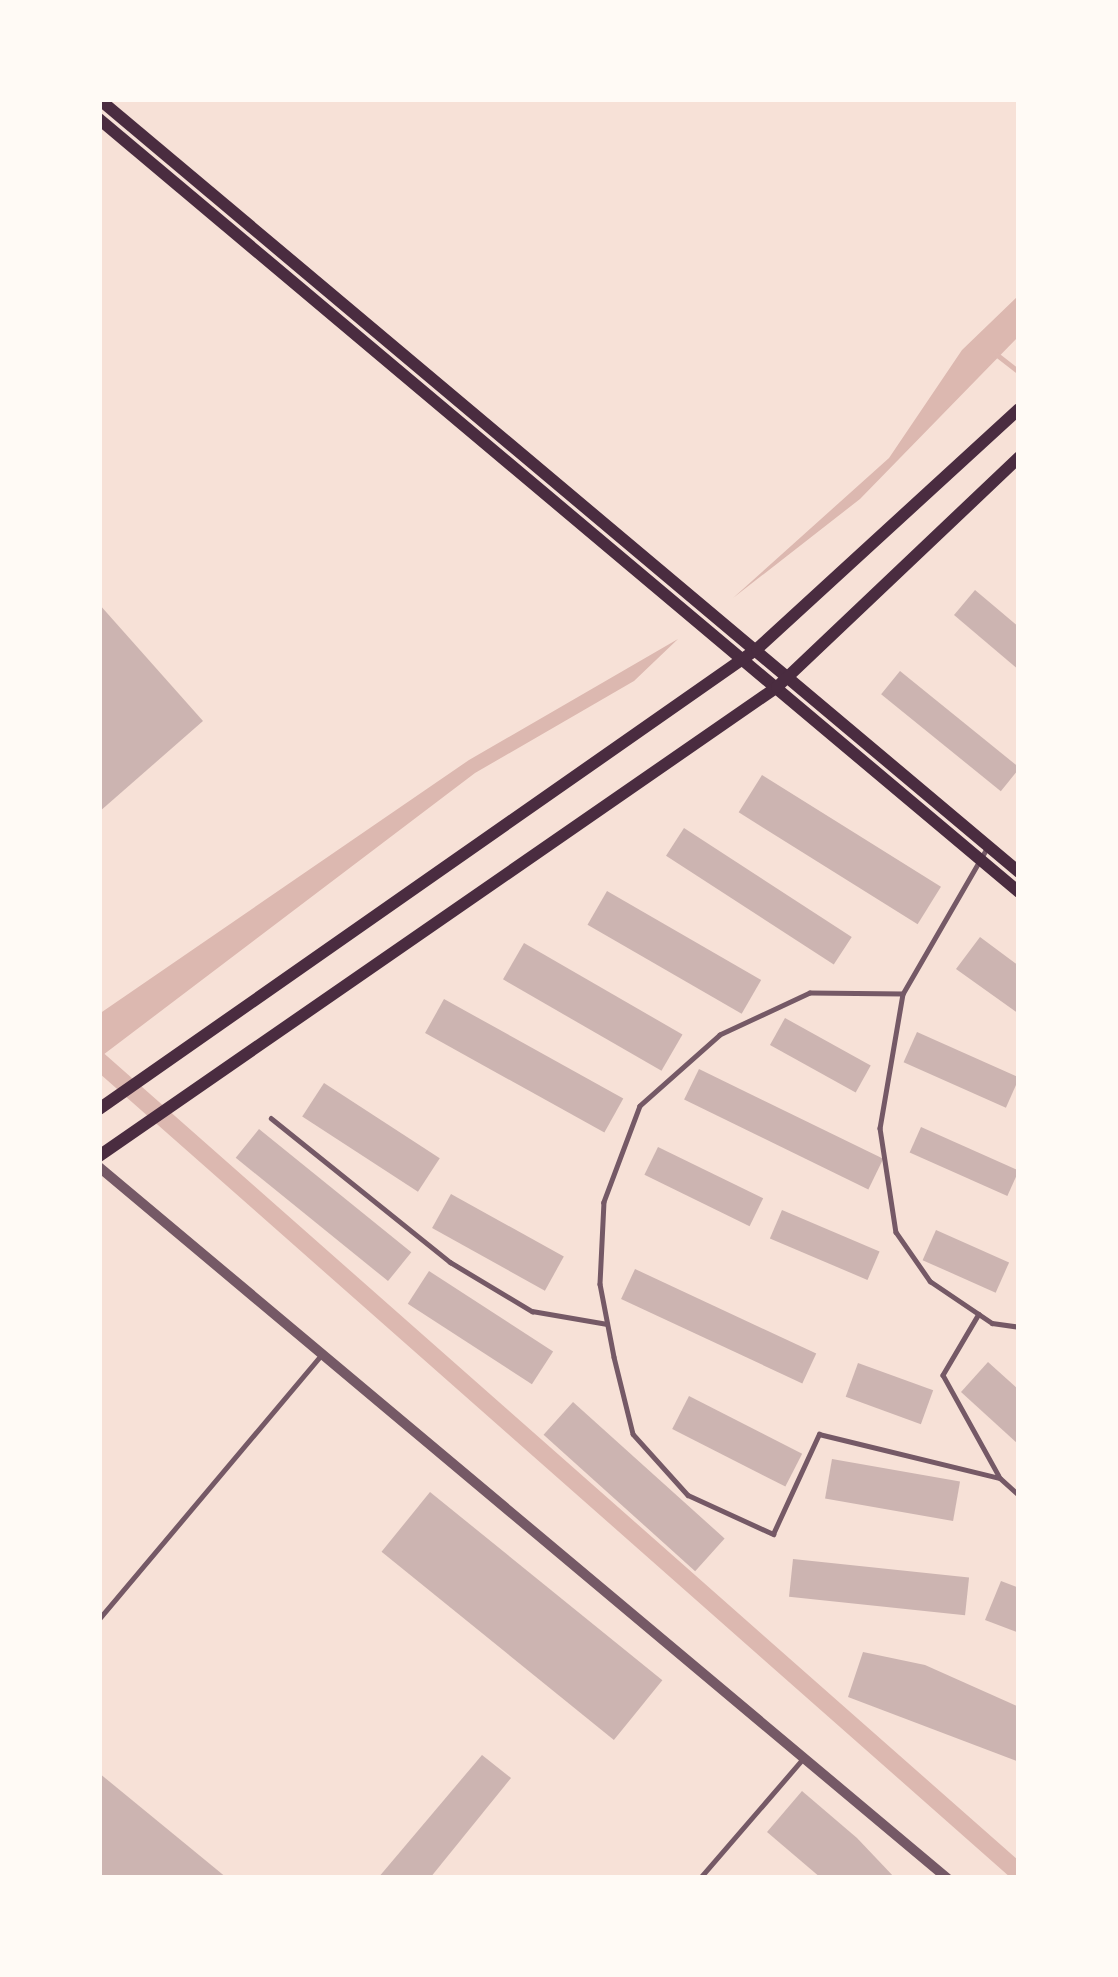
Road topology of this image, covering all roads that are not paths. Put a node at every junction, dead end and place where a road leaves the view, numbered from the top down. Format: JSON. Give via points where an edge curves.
{"nodes":[{"id":1,"x":99,"y":99,"type":"edge"},
{"id":2,"x":99,"y":119,"type":"edge"},
{"id":3,"x":1019,"y":409,"type":"edge"},
{"id":4,"x":1019,"y":458,"type":"edge"},
{"id":5,"x":757,"y":649,"type":"junction"},
{"id":6,"x":743,"y":658,"type":"junction"},
{"id":7,"x":791,"y":676,"type":"junction"},
{"id":8,"x":777,"y":687,"type":"junction"},
{"id":9,"x":983,"y":852,"type":"junction"},
{"id":10,"x":1019,"y":872,"type":"edge"},
{"id":11,"x":1019,"y":892,"type":"edge"},
{"id":12,"x":903,"y":994,"type":"junction"},
{"id":13,"x":99,"y":1109,"type":"edge"},
{"id":14,"x":271,"y":1118,"type":"dead end"},
{"id":15,"x":99,"y":1156,"type":"edge"},
{"id":16,"x":99,"y":1167,"type":"edge"},
{"id":17,"x":980,"y":1314,"type":"junction"},
{"id":18,"x":607,"y":1324,"type":"junction"},
{"id":19,"x":1019,"y":1327,"type":"edge"},
{"id":20,"x":322,"y":1355,"type":"junction"},
{"id":21,"x":1000,"y":1478,"type":"junction"},
{"id":22,"x":1019,"y":1495,"type":"edge"},
{"id":23,"x":99,"y":1619,"type":"edge"},
{"id":24,"x":804,"y":1757,"type":"junction"},
{"id":25,"x":700,"y":1878,"type":"edge"},
{"id":26,"x":946,"y":1878,"type":"edge"}],
"edges":[{"from":1,"to":5,"type":"main road"},
{"from":2,"to":6,"type":"main road"},
{"from":3,"to":5,"type":"main road"},
{"from":4,"to":7,"type":"main road"},
{"from":5,"to":6,"type":"main road"},
{"from":5,"to":7,"type":"main road"},
{"from":6,"to":8,"type":"main road"},
{"from":6,"to":13,"type":"main road"},
{"from":7,"to":8,"type":"main road"},
{"from":7,"to":9,"type":"main road"},
{"from":8,"to":9,"type":"main road"},
{"from":8,"to":15,"type":"main road"},
{"from":9,"to":10,"type":"main road"},
{"from":9,"to":11,"type":"main road"},
{"from":9,"to":12,"type":"lane"},
{"from":12,"to":17,"type":"lane","via":[[880,1128],[896,1232],[930,1281]]},
{"from":12,"to":18,"type":"lane","via":[[810,993],[719,1035],[640,1106],[604,1202]]},
{"from":14,"to":18,"type":"lane","via":[[450,1262],[532,1311]]},
{"from":16,"to":20,"type":"street"},
{"from":17,"to":19,"type":"lane"},
{"from":17,"to":21,"type":"lane","via":[[944,1376]]},
{"from":18,"to":21,"type":"lane","via":[[633,1434],[688,1495],[773,1534],[819,1434]]},
{"from":20,"to":23,"type":"lane"},
{"from":20,"to":24,"type":"street"},
{"from":21,"to":22,"type":"lane"},
{"from":24,"to":25,"type":"lane"},
{"from":24,"to":26,"type":"street"}]}
